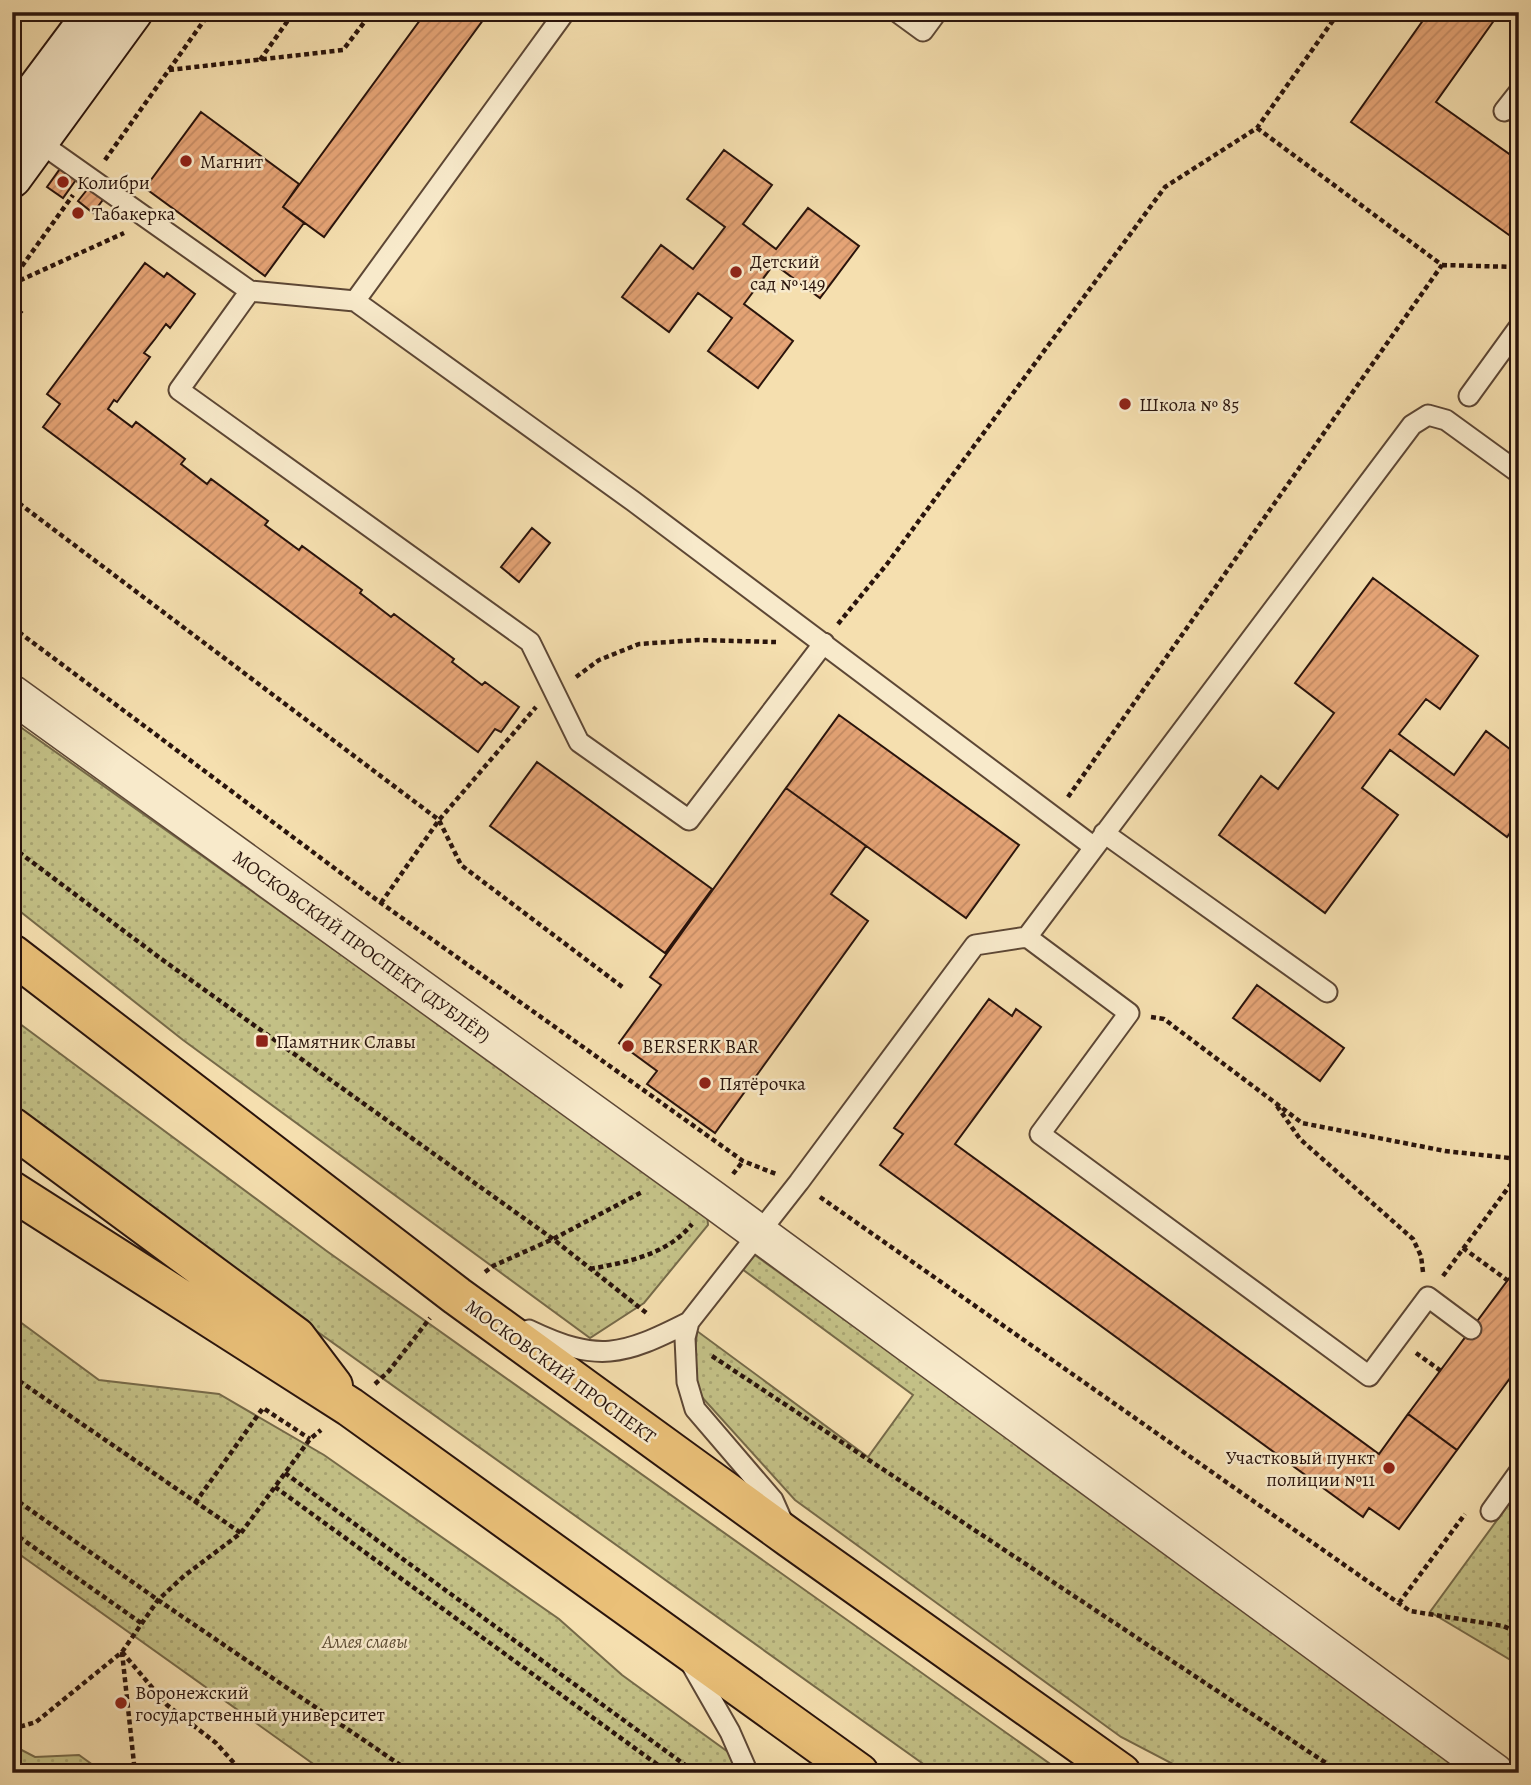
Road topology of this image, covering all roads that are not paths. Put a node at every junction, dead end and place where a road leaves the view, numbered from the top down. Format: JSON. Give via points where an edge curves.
{"nodes":[{"id":1,"x":94,"y":12,"type":"edge"},
{"id":2,"x":133,"y":12,"type":"edge"},
{"id":3,"x":565,"y":12,"type":"edge"},
{"id":4,"x":897,"y":12,"type":"edge"},
{"id":5,"x":937,"y":12,"type":"edge"},
{"id":6,"x":1519,"y":92,"type":"edge"},
{"id":7,"x":1504,"y":111,"type":"dead end"},
{"id":8,"x":26,"y":132,"type":"edge"},
{"id":9,"x":12,"y":178,"type":"edge"},
{"id":10,"x":250,"y":291,"type":"junction"},
{"id":11,"x":355,"y":302,"type":"junction"},
{"id":12,"x":1519,"y":327,"type":"edge"},
{"id":13,"x":1469,"y":396,"type":"dead end"},
{"id":14,"x":1519,"y":473,"type":"edge"},
{"id":15,"x":824,"y":643,"type":"junction"},
{"id":16,"x":12,"y":694,"type":"edge"},
{"id":17,"x":1099,"y":840,"type":"junction"},
{"id":18,"x":1027,"y":937,"type":"junction"},
{"id":19,"x":12,"y":954,"type":"edge"},
{"id":20,"x":12,"y":981,"type":"edge"},
{"id":21,"x":1326,"y":992,"type":"dead end"},
{"id":22,"x":103,"y":1024,"type":"junction"},
{"id":23,"x":12,"y":1127,"type":"edge"},
{"id":24,"x":12,"y":1191,"type":"edge"},
{"id":25,"x":758,"y":1234,"type":"junction"},
{"id":26,"x":457,"y":1296,"type":"junction"},
{"id":27,"x":689,"y":1322,"type":"junction"},
{"id":28,"x":1471,"y":1329,"type":"dead end"},
{"id":29,"x":349,"y":1407,"type":"junction"},
{"id":30,"x":1519,"y":1472,"type":"edge"},
{"id":31,"x":1491,"y":1511,"type":"dead end"},
{"id":32,"x":790,"y":1538,"type":"junction"},
{"id":33,"x":680,"y":1646,"type":"junction"},
{"id":34,"x":748,"y":1773,"type":"edge"},
{"id":35,"x":859,"y":1773,"type":"edge"},
{"id":36,"x":1121,"y":1773,"type":"edge"},
{"id":37,"x":1495,"y":1773,"type":"edge"}],
"edges":[{"from":1,"to":8,"type":"main road"},
{"from":2,"to":8,"type":"main road"},
{"from":3,"to":11,"type":"lane"},
{"from":4,"to":5,"type":"lane","via":[[923,31]]},
{"from":6,"to":7,"type":"lane"},
{"from":8,"to":9,"type":"main road"},
{"from":8,"to":10,"type":"lane"},
{"from":10,"to":11,"type":"lane"},
{"from":10,"to":15,"type":"lane","via":[[179,390],[530,642],[579,742],[689,820]]},
{"from":11,"to":15,"type":"lane"},
{"from":12,"to":13,"type":"lane"},
{"from":14,"to":17,"type":"lane","via":[[1446,420],[1428,415],[1412,425]]},
{"from":15,"to":17,"type":"lane","via":[[1054,817]]},
{"from":16,"to":25,"type":"street","name":"МОСКОВСКИЙ ПРОСПЕКТ (ДУБЛЁР)"},
{"from":17,"to":18,"type":"lane"},
{"from":17,"to":21,"type":"lane"},
{"from":18,"to":25,"type":"lane","via":[[975,945]]},
{"from":18,"to":28,"type":"lane","via":[[1129,1013],[1040,1134],[1369,1376],[1428,1297]]},
{"from":19,"to":22,"type":"main road","name":"МОСКОВСКИЙ ПРОСПЕКТ"},
{"from":20,"to":22,"type":"main road"},
{"from":22,"to":26,"type":"main road","name":"МОСКОВСКИЙ ПРОСПЕКТ"},
{"from":23,"to":29,"type":"main road","via":[[296,1336]]},
{"from":24,"to":29,"type":"main road"},
{"from":25,"to":27,"type":"lane"},
{"from":25,"to":37,"type":"street","name":"МОСКОВСКИЙ ПРОСПЕКТ (ДУБЛЁР)"},
{"from":26,"to":27,"type":"lane","via":[[561,1345],[594,1353],[626,1349]]},
{"from":26,"to":32,"type":"main road","name":"МОСКОВСКИЙ ПРОСПЕКТ"},
{"from":27,"to":32,"type":"lane","via":[[687,1382],[695,1409],[774,1500]]},
{"from":29,"to":33,"type":"main road"},
{"from":30,"to":31,"type":"lane"},
{"from":32,"to":36,"type":"main road","name":"МОСКОВСКИЙ ПРОСПЕКТ"},
{"from":33,"to":34,"type":"lane"},
{"from":33,"to":35,"type":"main road"}]}
